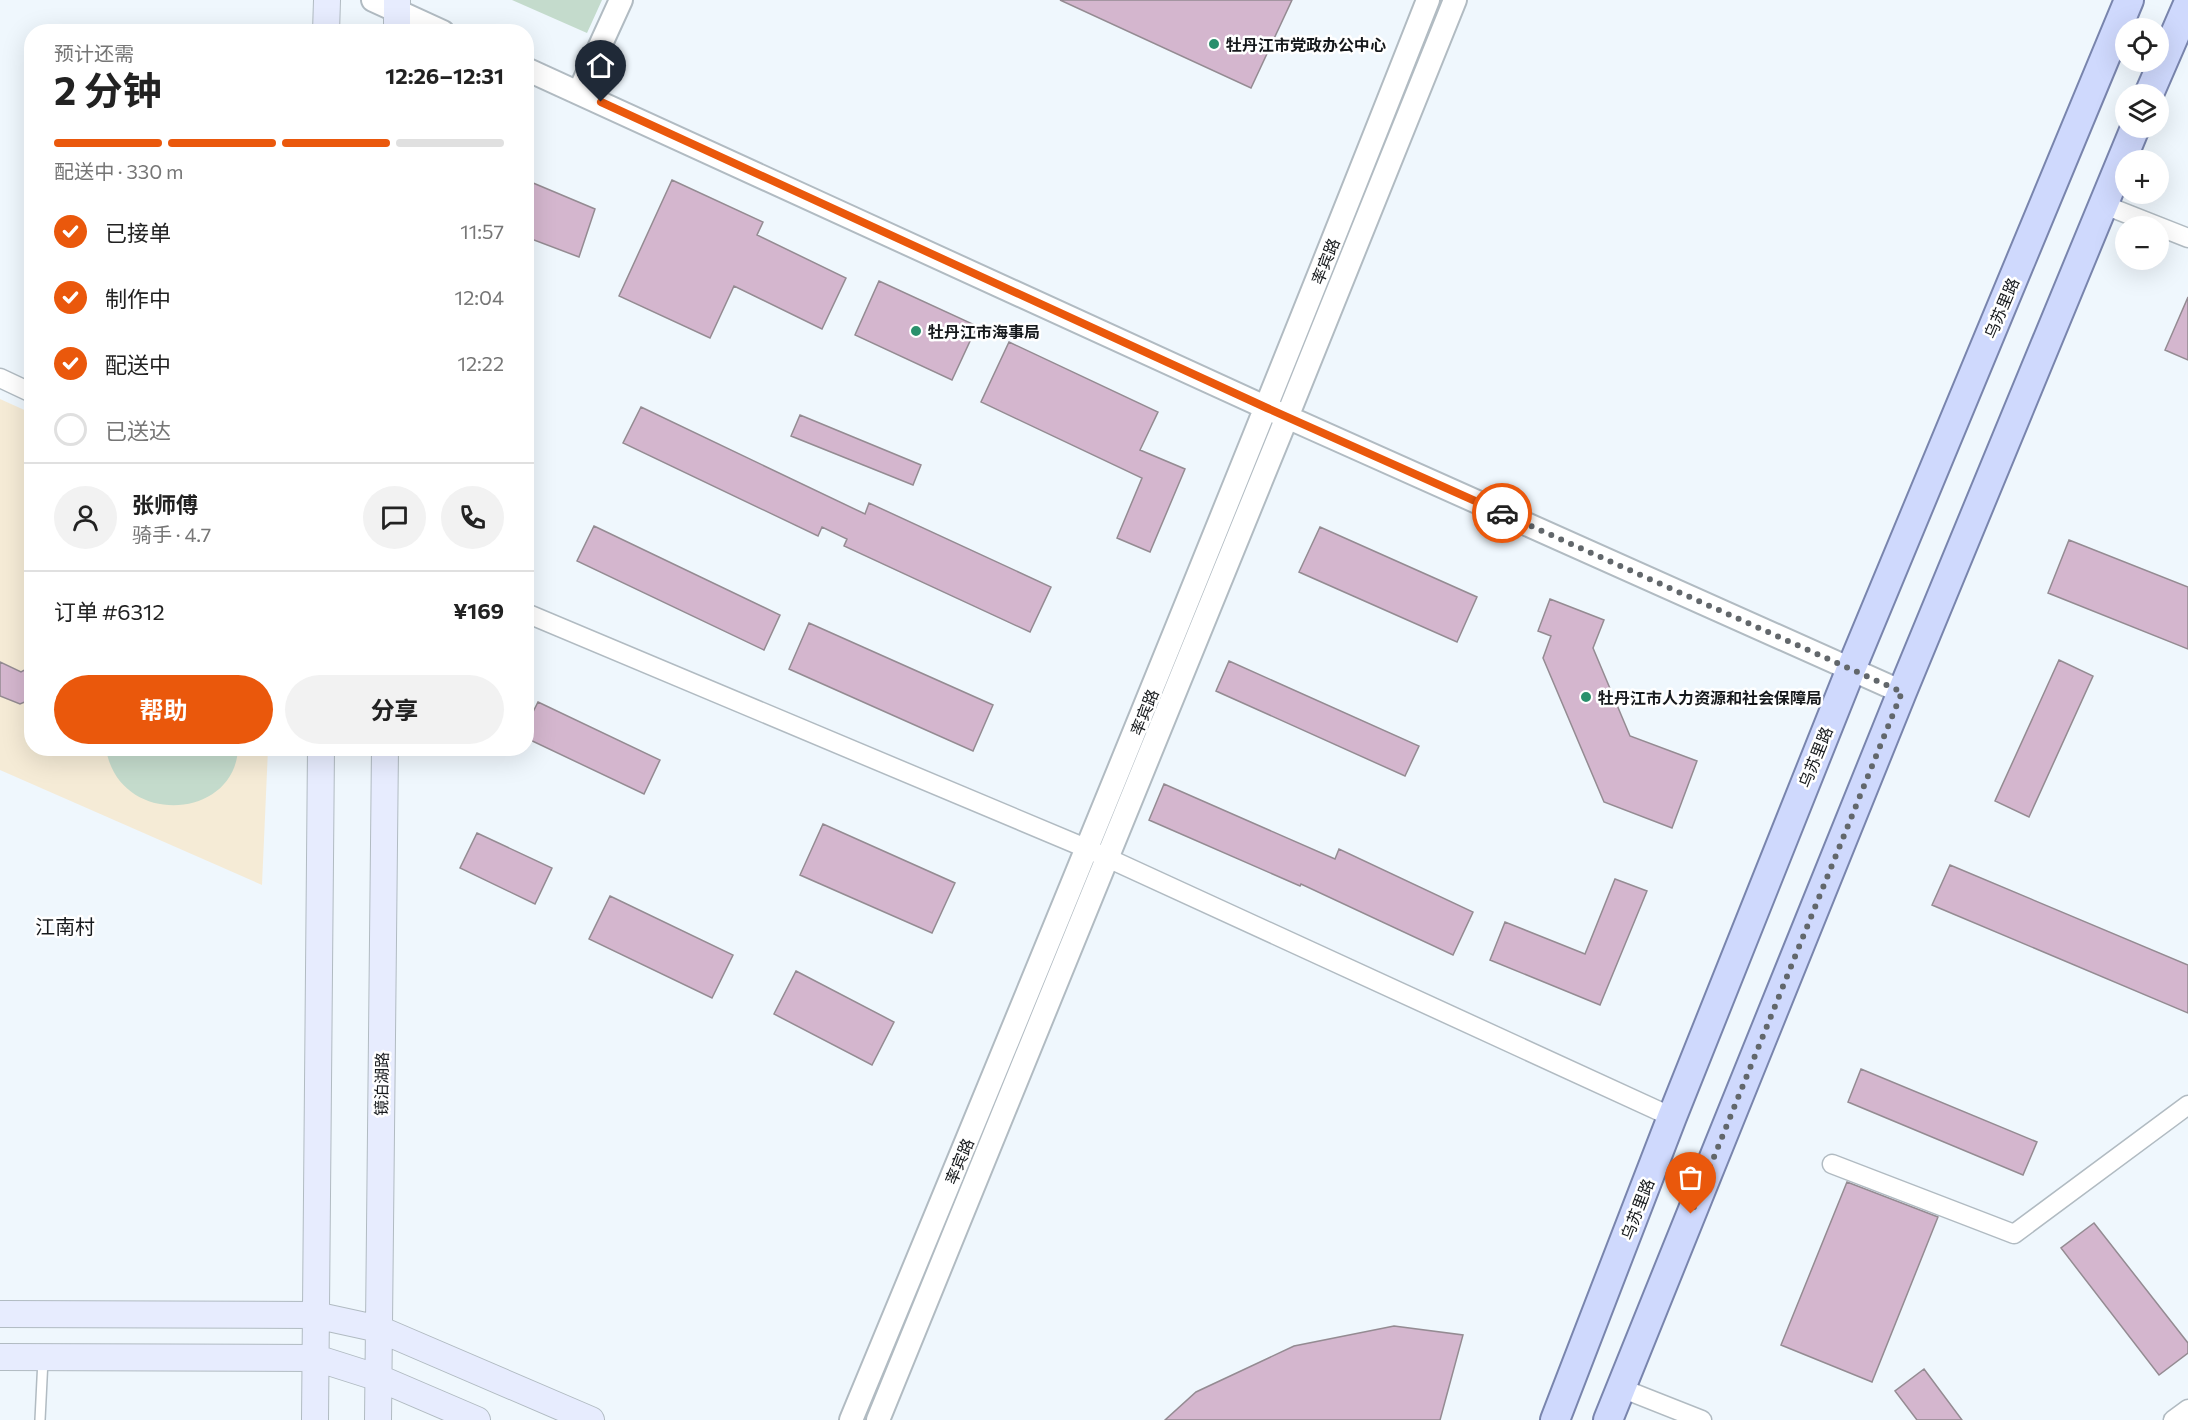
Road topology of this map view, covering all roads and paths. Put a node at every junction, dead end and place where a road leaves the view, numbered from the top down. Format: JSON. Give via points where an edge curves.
{"nodes":[{"id":1,"x":327,"y":0,"type":"edge"},
{"id":2,"x":373,"y":0,"type":"edge"},
{"id":3,"x":621,"y":0,"type":"edge"},
{"id":4,"x":1428,"y":0,"type":"edge"},
{"id":5,"x":1455,"y":0,"type":"edge"},
{"id":6,"x":2129,"y":0,"type":"edge"},
{"id":7,"x":2188,"y":3,"type":"edge"},
{"id":8,"x":397,"y":14,"type":"edge"},
{"id":9,"x":326,"y":24,"type":"edge"},
{"id":10,"x":423,"y":24,"type":"edge"},
{"id":11,"x":534,"y":72,"type":"edge"},
{"id":12,"x":2153,"y":84,"type":"edge"},
{"id":13,"x":579,"y":92,"type":"junction"},
{"id":14,"x":2131,"y":138,"type":"edge"},
{"id":15,"x":2102,"y":204,"type":"junction"},
{"id":16,"x":2188,"y":238,"type":"edge"},
{"id":17,"x":0,"y":378,"type":"edge"},
{"id":18,"x":24,"y":389,"type":"edge"},
{"id":19,"x":1277,"y":413,"type":"junction"},
{"id":20,"x":534,"y":616,"type":"edge"},
{"id":21,"x":1851,"y":669,"type":"junction"},
{"id":22,"x":1902,"y":692,"type":"junction"},
{"id":23,"x":321,"y":756,"type":"edge"},
{"id":24,"x":385,"y":756,"type":"edge"},
{"id":25,"x":1097,"y":853,"type":"junction"},
{"id":26,"x":2188,"y":1105,"type":"edge"},
{"id":27,"x":1672,"y":1117,"type":"junction"},
{"id":28,"x":1832,"y":1164,"type":"dead end"},
{"id":29,"x":0,"y":1314,"type":"edge"},
{"id":30,"x":315,"y":1315,"type":"junction"},
{"id":31,"x":379,"y":1329,"type":"junction"},
{"id":32,"x":0,"y":1357,"type":"edge"},
{"id":33,"x":43,"y":1357,"type":"junction"},
{"id":34,"x":316,"y":1358,"type":"junction"},
{"id":35,"x":379,"y":1378,"type":"junction"},
{"id":36,"x":1621,"y":1388,"type":"junction"},
{"id":37,"x":2188,"y":1409,"type":"edge"},
{"id":38,"x":40,"y":1420,"type":"edge"},
{"id":39,"x":315,"y":1420,"type":"edge"},
{"id":40,"x":378,"y":1420,"type":"edge"},
{"id":41,"x":477,"y":1420,"type":"edge"},
{"id":42,"x":591,"y":1420,"type":"edge"},
{"id":43,"x":851,"y":1420,"type":"edge"},
{"id":44,"x":878,"y":1420,"type":"edge"},
{"id":45,"x":1555,"y":1420,"type":"edge"},
{"id":46,"x":1608,"y":1420,"type":"edge"},
{"id":47,"x":1702,"y":1420,"type":"edge"},
{"id":48,"x":2173,"y":1420,"type":"edge"}],
"edges":[{"from":1,"to":9,"type":"main road"},
{"from":2,"to":8,"type":"street"},
{"from":3,"to":13,"type":"street"},
{"from":4,"to":19,"type":"street","name":"率宾路"},
{"from":5,"to":19,"type":"street","name":"率宾路"},
{"from":6,"to":21,"type":"main road","name":"乌苏里路"},
{"from":7,"to":12,"type":"main road"},
{"from":8,"to":10,"type":"street"},
{"from":11,"to":13,"type":"street"},
{"from":13,"to":19,"type":"street"},
{"from":14,"to":15,"type":"main road"},
{"from":15,"to":16,"type":"street"},
{"from":15,"to":22,"type":"main road"},
{"from":17,"to":18,"type":"street"},
{"from":19,"to":21,"type":"street"},
{"from":19,"to":25,"type":"street","name":"率宾路"},
{"from":20,"to":25,"type":"street"},
{"from":21,"to":22,"type":"street"},
{"from":21,"to":27,"type":"main road","name":"乌苏里路"},
{"from":22,"to":36,"type":"main road"},
{"from":23,"to":30,"type":"main road"},
{"from":24,"to":31,"type":"main road","name":"镜泊湖路"},
{"from":25,"to":27,"type":"street"},
{"from":25,"to":43,"type":"street","name":"率宾路"},
{"from":25,"to":44,"type":"street","name":"率宾路"},
{"from":26,"to":28,"type":"street","via":[[2014,1234]]},
{"from":27,"to":45,"type":"main road","name":"乌苏里路"},
{"from":29,"to":30,"type":"main road"},
{"from":30,"to":31,"type":"main road"},
{"from":30,"to":34,"type":"main road"},
{"from":31,"to":35,"type":"main road","name":"镜泊湖路"},
{"from":31,"to":42,"type":"main road"},
{"from":32,"to":33,"type":"main road"},
{"from":33,"to":34,"type":"main road"},
{"from":33,"to":38,"type":"lane"},
{"from":34,"to":35,"type":"main road"},
{"from":34,"to":39,"type":"main road"},
{"from":35,"to":40,"type":"main road","name":"镜泊湖路"},
{"from":35,"to":41,"type":"main road"},
{"from":36,"to":46,"type":"main road"},
{"from":36,"to":47,"type":"street"},
{"from":37,"to":48,"type":"street"}]}
